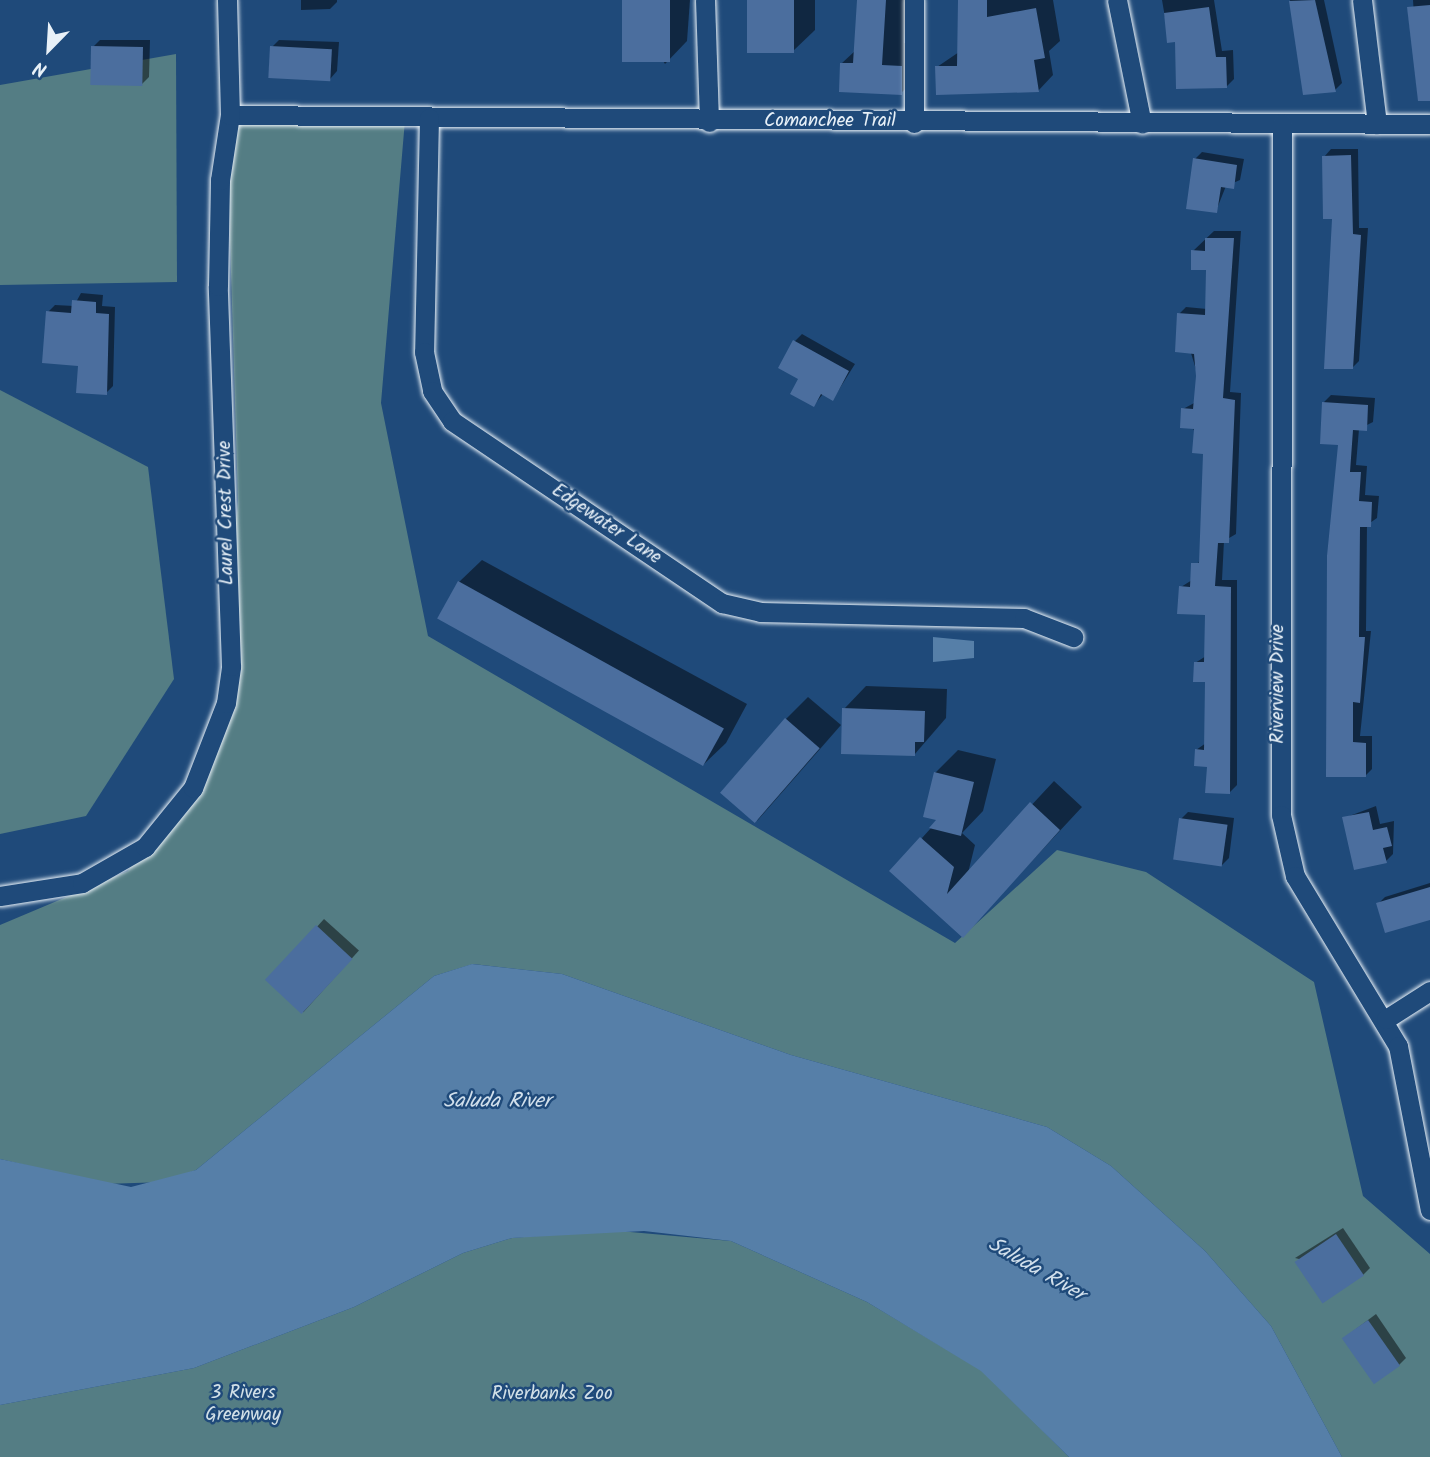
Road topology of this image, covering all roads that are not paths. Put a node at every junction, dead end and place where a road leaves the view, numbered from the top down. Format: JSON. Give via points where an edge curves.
{"nodes":[{"id":1,"x":228,"y":0,"type":"edge"},
{"id":2,"x":705,"y":0,"type":"edge"},
{"id":3,"x":914,"y":0,"type":"edge"},
{"id":4,"x":1117,"y":0,"type":"edge"},
{"id":5,"x":1362,"y":0,"type":"edge"},
{"id":6,"x":230,"y":115,"type":"junction"},
{"id":7,"x":429,"y":118,"type":"junction"},
{"id":8,"x":709,"y":122,"type":"junction"},
{"id":9,"x":914,"y":123,"type":"junction"},
{"id":10,"x":1282,"y":123,"type":"junction"},
{"id":11,"x":1142,"y":124,"type":"junction"},
{"id":12,"x":1377,"y":124,"type":"junction"},
{"id":13,"x":1430,"y":124,"type":"edge"},
{"id":14,"x":1073,"y":637,"type":"dead end"},
{"id":15,"x":0,"y":896,"type":"edge"},
{"id":16,"x":1430,"y":991,"type":"edge"},
{"id":17,"x":1387,"y":1018,"type":"junction"},
{"id":18,"x":1430,"y":1210,"type":"edge"}],
"edges":[{"from":1,"to":6,"type":"street","name":"Laurel Crest Drive"},
{"from":2,"to":8,"type":"street"},
{"from":3,"to":9,"type":"street"},
{"from":4,"to":11,"type":"street"},
{"from":5,"to":12,"type":"street"},
{"from":6,"to":7,"type":"street","name":"Comanchee Trail"},
{"from":6,"to":15,"type":"street","name":"Laurel Crest Drive","via":[[220,180],[218,286],[231,666],[217,738],[173,818],[131,858],[82,883]]},
{"from":7,"to":8,"type":"street","name":"Comanchee Trail"},
{"from":7,"to":14,"type":"street","name":"Edgewater Lane","via":[[424,352],[432,391],[452,421],[722,603],[760,612],[1024,618]]},
{"from":8,"to":9,"type":"street","name":"Comanchee Trail"},
{"from":9,"to":11,"type":"street","name":"Comanchee Trail"},
{"from":10,"to":11,"type":"street","name":"Comanchee Trail"},
{"from":10,"to":12,"type":"street","name":"Comanchee Trail"},
{"from":10,"to":17,"type":"street","name":"Riverview Drive","via":[[1279,803],[1295,876],[1326,935]]},
{"from":12,"to":13,"type":"street","name":"Comanchee Trail"},
{"from":16,"to":17,"type":"street"},
{"from":17,"to":18,"type":"street","name":"Riverview Drive","via":[[1409,1083]]}]}
